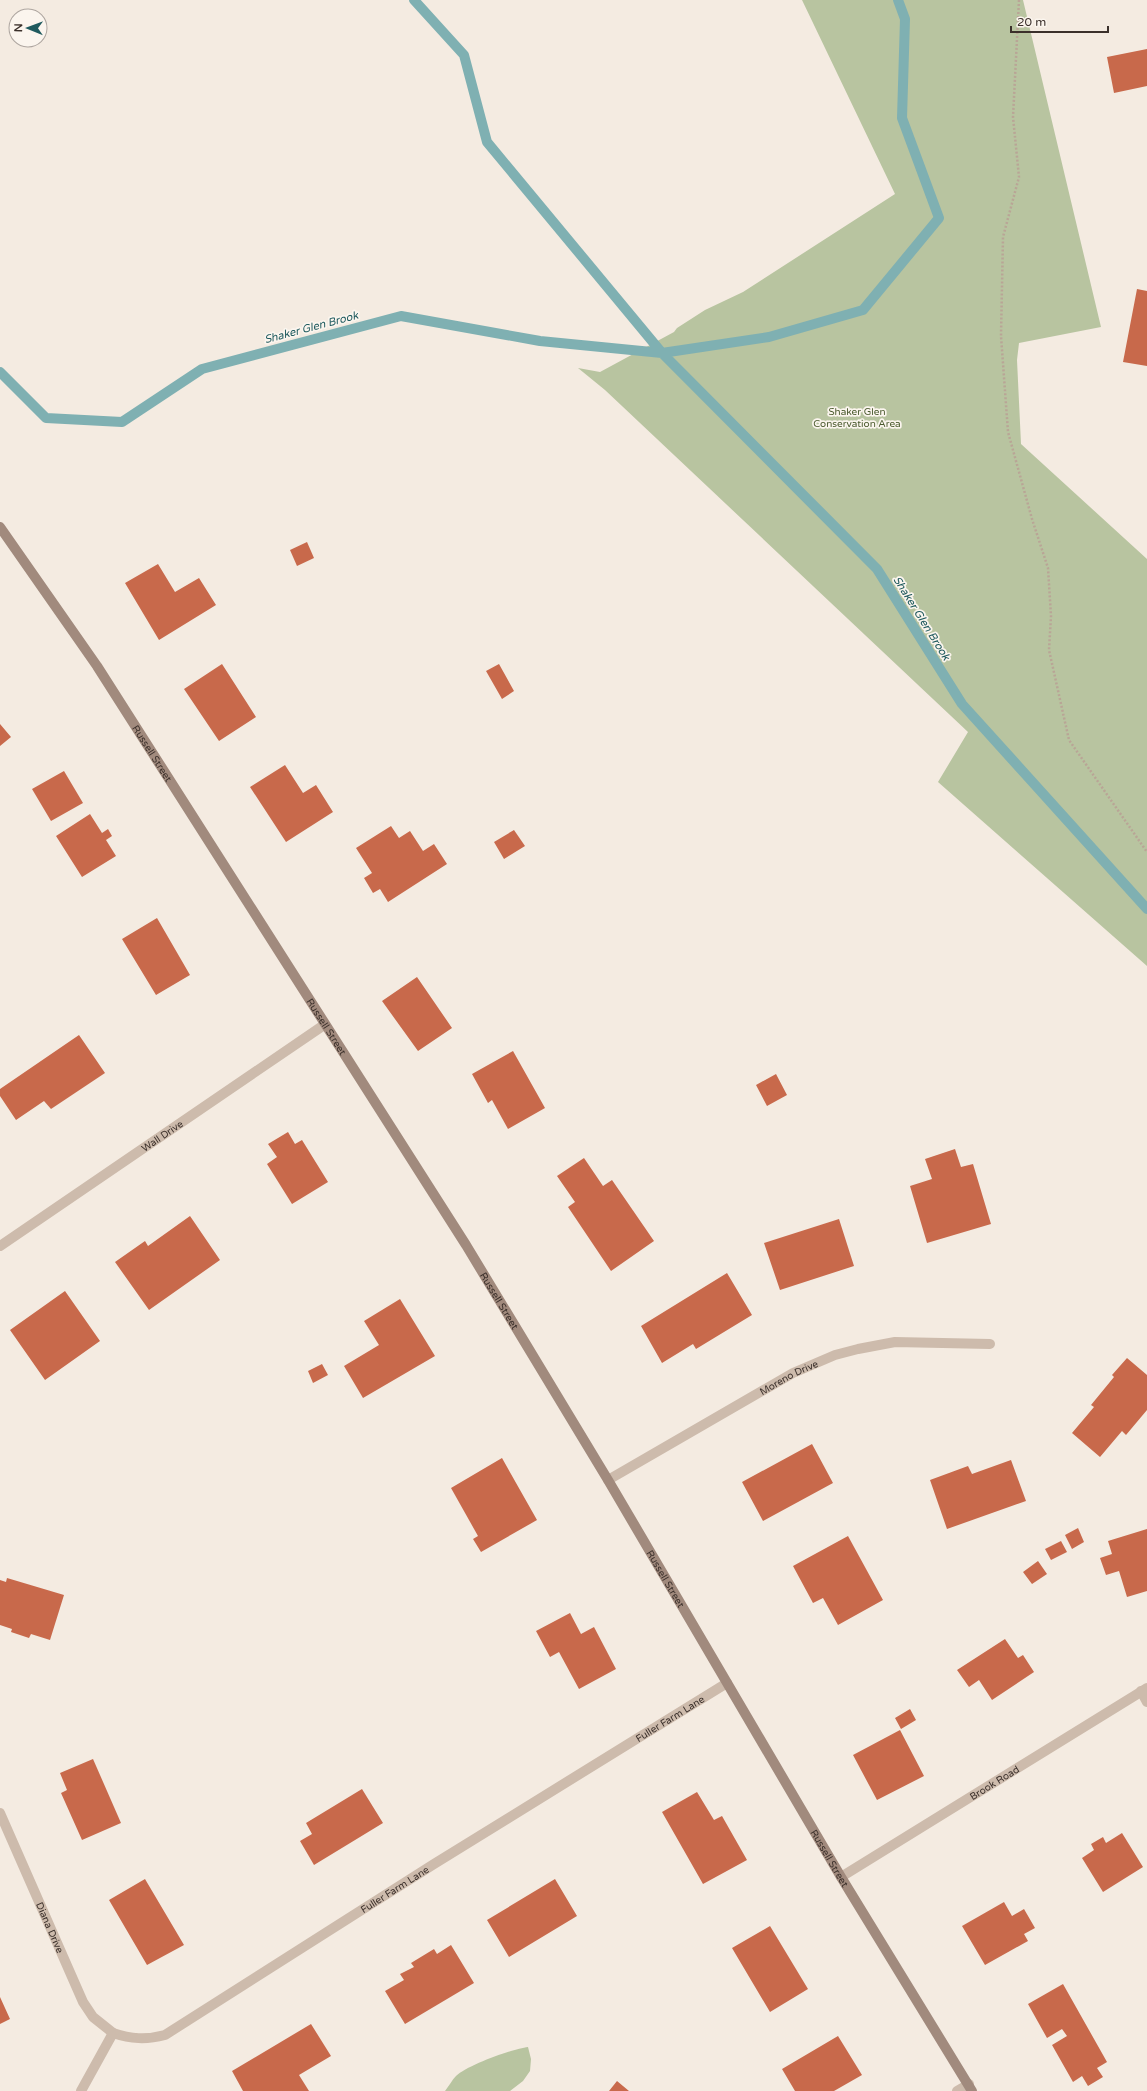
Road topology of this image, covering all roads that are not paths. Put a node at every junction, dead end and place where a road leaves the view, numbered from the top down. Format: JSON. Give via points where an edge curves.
{"nodes":[{"id":1,"x":0,"y":527,"type":"edge"},
{"id":2,"x":324,"y":1025,"type":"junction"},
{"id":3,"x":0,"y":1246,"type":"edge"},
{"id":4,"x":990,"y":1344,"type":"dead end"},
{"id":5,"x":608,"y":1480,"type":"junction"},
{"id":6,"x":727,"y":1683,"type":"junction"},
{"id":7,"x":1144,"y":1690,"type":"edge"},
{"id":8,"x":1147,"y":1702,"type":"edge"},
{"id":9,"x":0,"y":1813,"type":"edge"},
{"id":10,"x":841,"y":1877,"type":"junction"},
{"id":11,"x":113,"y":2033,"type":"junction"},
{"id":12,"x":970,"y":2088,"type":"edge"},
{"id":13,"x":81,"y":2091,"type":"edge"},
{"id":14,"x":957,"y":2091,"type":"edge"}],
"edges":[{"from":1,"to":2,"type":"street","name":"Russell Street","via":[[97,666]]},
{"from":2,"to":3,"type":"street","name":"Wall Drive"},
{"from":2,"to":5,"type":"street","name":"Russell Street","via":[[466,1245]]},
{"from":4,"to":5,"type":"street","name":"Moreno Drive","via":[[896,1342],[858,1348],[835,1355],[793,1373]]},
{"from":5,"to":6,"type":"street","name":"Russell Street"},
{"from":6,"to":10,"type":"street","name":"Russell Street"},
{"from":6,"to":11,"type":"street","name":"Fuller Farm Lane","via":[[434,1864],[165,2035],[142,2039],[127,2038]]},
{"from":7,"to":8,"type":"street"},
{"from":7,"to":10,"type":"street","name":"Brook Road"},
{"from":9,"to":11,"type":"street","name":"Diana Drive","via":[[83,2002],[93,2017]]},
{"from":10,"to":12,"type":"street","name":"Russell Street"},
{"from":11,"to":13,"type":"street"},
{"from":12,"to":14,"type":"street"}]}
